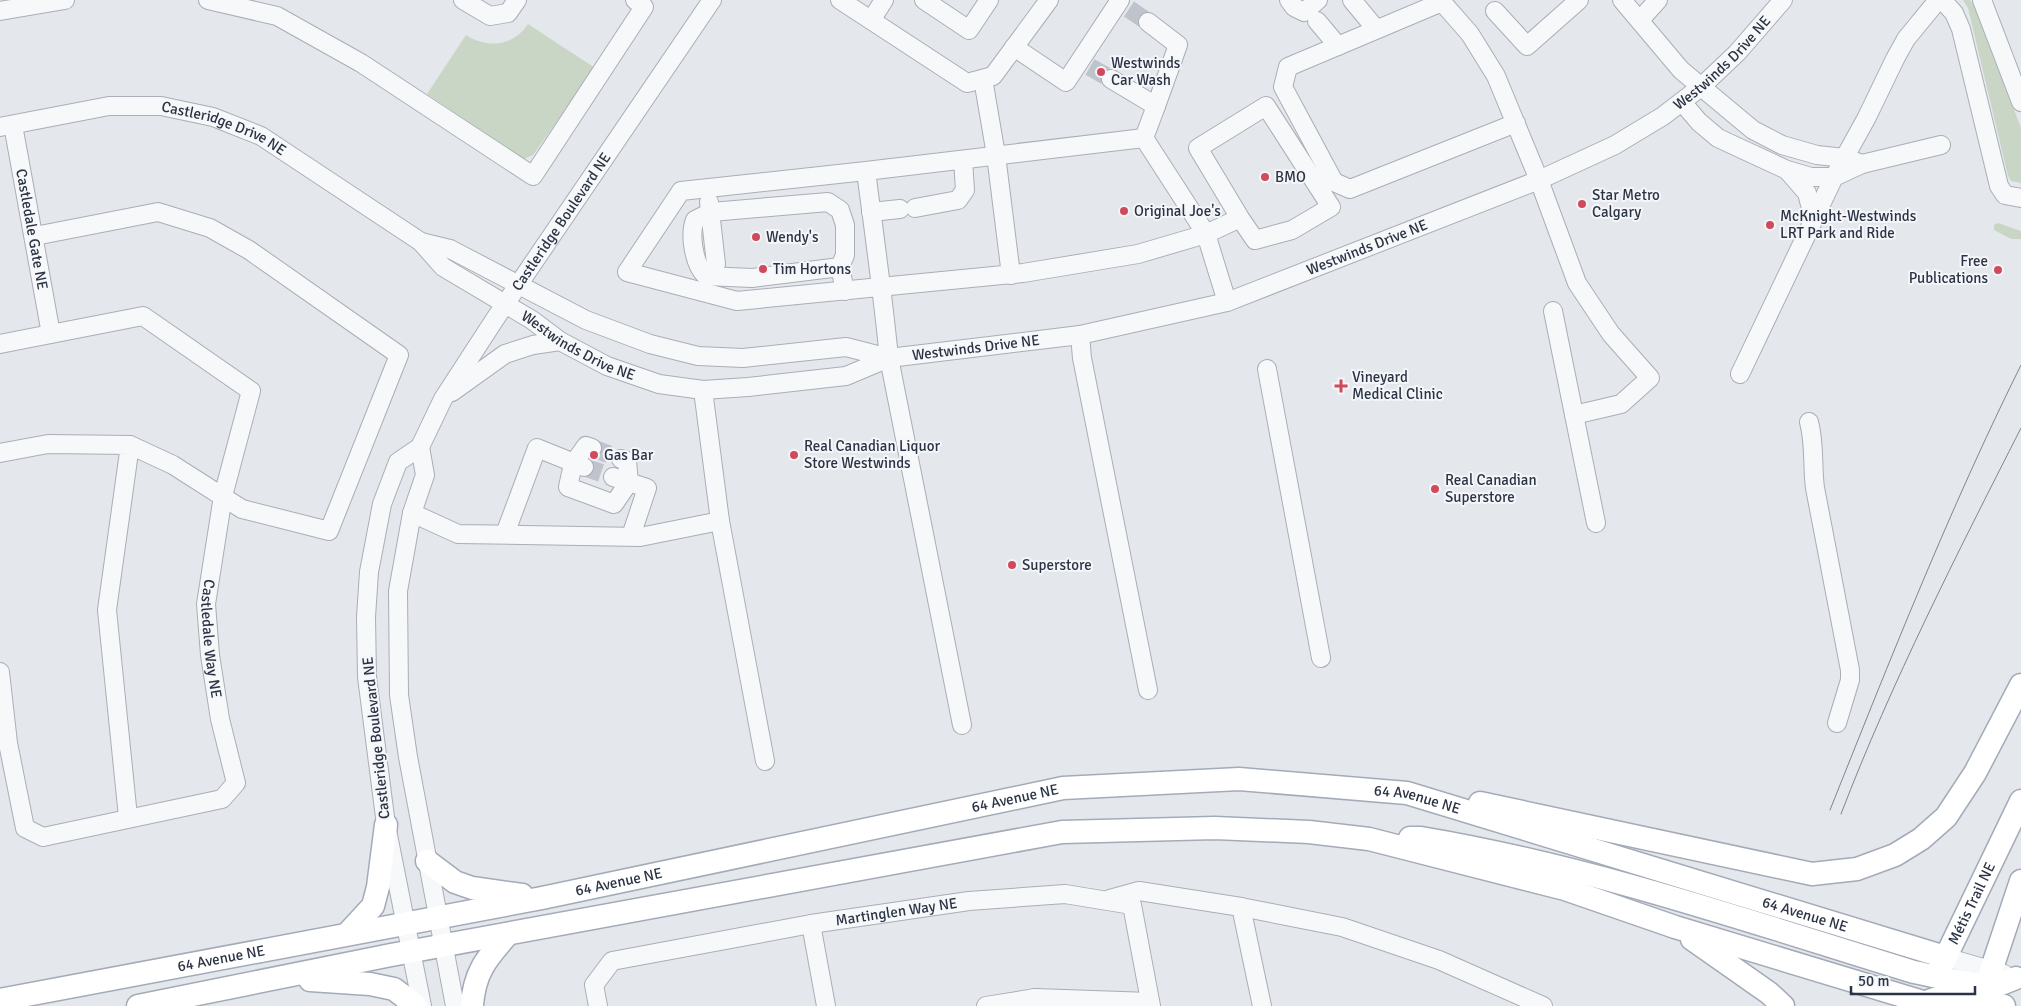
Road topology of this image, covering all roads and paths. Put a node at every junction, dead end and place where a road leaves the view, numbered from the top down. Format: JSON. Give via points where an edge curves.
{"nodes":[{"id":1,"x":65,"y":0,"type":"edge"},
{"id":2,"x":208,"y":0,"type":"edge"},
{"id":3,"x":463,"y":0,"type":"edge"},
{"id":4,"x":517,"y":0,"type":"edge"},
{"id":5,"x":635,"y":0,"type":"edge"},
{"id":6,"x":712,"y":0,"type":"edge"},
{"id":7,"x":840,"y":0,"type":"edge"},
{"id":8,"x":884,"y":0,"type":"edge"},
{"id":9,"x":924,"y":0,"type":"edge"},
{"id":10,"x":989,"y":0,"type":"edge"},
{"id":11,"x":1049,"y":0,"type":"edge"},
{"id":12,"x":1290,"y":0,"type":"edge"},
{"id":13,"x":1318,"y":0,"type":"edge"},
{"id":14,"x":1352,"y":0,"type":"edge"},
{"id":15,"x":1579,"y":0,"type":"edge"},
{"id":16,"x":1622,"y":0,"type":"edge"},
{"id":17,"x":1658,"y":0,"type":"edge"},
{"id":18,"x":1783,"y":0,"type":"edge"},
{"id":19,"x":1938,"y":0,"type":"edge"},
{"id":20,"x":1942,"y":0,"type":"edge"},
{"id":21,"x":1982,"y":0,"type":"edge"},
{"id":22,"x":1123,"y":4,"type":"edge"},
{"id":23,"x":1420,"y":4,"type":"edge"},
{"id":24,"x":0,"y":11,"type":"edge"},
{"id":25,"x":1495,"y":11,"type":"dead end"},
{"id":26,"x":872,"y":19,"type":"junction"},
{"id":27,"x":1640,"y":20,"type":"junction"},
{"id":28,"x":1317,"y":21,"type":"dead end"},
{"id":29,"x":1148,"y":22,"type":"tunnel mouth"},
{"id":30,"x":1376,"y":29,"type":"junction"},
{"id":31,"x":1338,"y":46,"type":"junction"},
{"id":32,"x":1014,"y":47,"type":"junction"},
{"id":33,"x":983,"y":79,"type":"junction"},
{"id":34,"x":1111,"y":79,"type":"tunnel mouth"},
{"id":35,"x":1702,"y":86,"type":"junction"},
{"id":36,"x":1682,"y":102,"type":"junction"},
{"id":37,"x":2021,"y":102,"type":"edge"},
{"id":38,"x":1156,"y":106,"type":"junction"},
{"id":39,"x":1516,"y":122,"type":"junction"},
{"id":40,"x":6,"y":126,"type":"edge"},
{"id":41,"x":1144,"y":138,"type":"junction"},
{"id":42,"x":1942,"y":145,"type":"dead end"},
{"id":43,"x":996,"y":156,"type":"junction"},
{"id":44,"x":1845,"y":158,"type":"junction"},
{"id":45,"x":962,"y":160,"type":"junction"},
{"id":46,"x":1862,"y":164,"type":"junction"},
{"id":47,"x":1787,"y":170,"type":"junction"},
{"id":48,"x":866,"y":171,"type":"junction"},
{"id":49,"x":1834,"y":177,"type":"junction"},
{"id":50,"x":1539,"y":180,"type":"junction"},
{"id":51,"x":706,"y":188,"type":"junction"},
{"id":52,"x":2021,"y":198,"type":"edge"},
{"id":53,"x":711,"y":212,"type":"junction"},
{"id":54,"x":871,"y":212,"type":"junction"},
{"id":55,"x":1240,"y":218,"type":"junction"},
{"id":56,"x":1814,"y":220,"type":"junction"},
{"id":57,"x":1206,"y":234,"type":"junction"},
{"id":58,"x":35,"y":236,"type":"junction"},
{"id":59,"x":421,"y":242,"type":"junction"},
{"id":60,"x":716,"y":264,"type":"dead end"},
{"id":61,"x":840,"y":267,"type":"junction"},
{"id":62,"x":1011,"y":275,"type":"junction"},
{"id":63,"x":519,"y":283,"type":"junction"},
{"id":64,"x":881,"y":288,"type":"junction"},
{"id":65,"x":845,"y":291,"type":"junction"},
{"id":66,"x":1227,"y":302,"type":"junction"},
{"id":67,"x":505,"y":305,"type":"junction"},
{"id":68,"x":1553,"y":311,"type":"dead end"},
{"id":69,"x":51,"y":334,"type":"junction"},
{"id":70,"x":1080,"y":334,"type":"junction"},
{"id":71,"x":560,"y":341,"type":"junction"},
{"id":72,"x":0,"y":344,"type":"edge"},
{"id":73,"x":889,"y":358,"type":"junction"},
{"id":74,"x":1267,"y":370,"type":"dead end"},
{"id":75,"x":1740,"y":374,"type":"dead end"},
{"id":76,"x":703,"y":390,"type":"junction"},
{"id":77,"x":443,"y":399,"type":"junction"},
{"id":78,"x":1574,"y":415,"type":"junction"},
{"id":79,"x":1809,"y":422,"type":"dead end"},
{"id":80,"x":130,"y":445,"type":"junction"},
{"id":81,"x":420,"y":447,"type":"junction"},
{"id":82,"x":592,"y":448,"type":"dead end"},
{"id":83,"x":0,"y":453,"type":"edge"},
{"id":84,"x":621,"y":459,"type":"dead end"},
{"id":85,"x":578,"y":465,"type":"junction"},
{"id":86,"x":621,"y":479,"type":"junction"},
{"id":87,"x":223,"y":496,"type":"junction"},
{"id":88,"x":412,"y":514,"type":"junction"},
{"id":89,"x":720,"y":521,"type":"junction"},
{"id":90,"x":1596,"y":522,"type":"dead end"},
{"id":91,"x":505,"y":534,"type":"junction"},
{"id":92,"x":631,"y":536,"type":"junction"},
{"id":93,"x":1321,"y":658,"type":"dead end"},
{"id":94,"x":0,"y":672,"type":"edge"},
{"id":95,"x":2021,"y":685,"type":"edge"},
{"id":96,"x":1148,"y":690,"type":"dead end"},
{"id":97,"x":1837,"y":723,"type":"dead end"},
{"id":98,"x":962,"y":725,"type":"dead end"},
{"id":99,"x":765,"y":761,"type":"dead end"},
{"id":100,"x":1407,"y":793,"type":"junction"},
{"id":101,"x":2021,"y":801,"type":"edge"},
{"id":102,"x":128,"y":818,"type":"junction"},
{"id":103,"x":386,"y":826,"type":"junction"},
{"id":104,"x":1369,"y":839,"type":"junction"},
{"id":105,"x":427,"y":861,"type":"junction"},
{"id":106,"x":2021,"y":881,"type":"edge"},
{"id":107,"x":542,"y":898,"type":"junction"},
{"id":108,"x":1106,"y":901,"type":"junction"},
{"id":109,"x":1241,"y":907,"type":"junction"},
{"id":110,"x":437,"y":916,"type":"junction"},
{"id":111,"x":405,"y":923,"type":"junction"},
{"id":112,"x":811,"y":924,"type":"junction"},
{"id":113,"x":1675,"y":927,"type":"junction"},
{"id":114,"x":348,"y":933,"type":"junction"},
{"id":115,"x":508,"y":934,"type":"junction"},
{"id":116,"x":442,"y":946,"type":"junction"},
{"id":117,"x":411,"y":952,"type":"junction"},
{"id":118,"x":2019,"y":974,"type":"edge"},
{"id":119,"x":280,"y":978,"type":"junction"},
{"id":120,"x":1942,"y":992,"type":"edge"},
{"id":121,"x":1996,"y":998,"type":"edge"},
{"id":122,"x":0,"y":1000,"type":"edge"},
{"id":123,"x":1036,"y":1002,"type":"edge"},
{"id":124,"x":1151,"y":1004,"type":"edge"},
{"id":125,"x":138,"y":1006,"type":"edge"},
{"id":126,"x":416,"y":1006,"type":"edge"},
{"id":127,"x":422,"y":1006,"type":"edge"},
{"id":128,"x":455,"y":1006,"type":"edge"},
{"id":129,"x":472,"y":1006,"type":"edge"},
{"id":130,"x":598,"y":1006,"type":"edge"},
{"id":131,"x":826,"y":1006,"type":"edge"},
{"id":132,"x":986,"y":1006,"type":"edge"},
{"id":133,"x":1262,"y":1006,"type":"edge"},
{"id":134,"x":1542,"y":1006,"type":"edge"},
{"id":135,"x":1783,"y":1006,"type":"edge"}],
"edges":[{"from":1,"to":24,"type":"street"},
{"from":2,"to":5,"type":"street","via":[[277,16],[361,63],[533,176],[644,7]]},
{"from":3,"to":4,"type":"street","via":[[490,16],[508,13]]},
{"from":6,"to":63,"type":"street","name":"Castleridge Boulevard NE"},
{"from":7,"to":26,"type":"street"},
{"from":8,"to":26,"type":"street"},
{"from":9,"to":10,"type":"street","via":[[969,30]]},
{"from":11,"to":32,"type":"street"},
{"from":12,"to":13,"type":"street","via":[[1294,7],[1304,12]]},
{"from":14,"to":30,"type":"street"},
{"from":15,"to":25,"type":"street","via":[[1527,46]]},
{"from":16,"to":27,"type":"street"},
{"from":17,"to":27,"type":"street"},
{"from":18,"to":35,"type":"street","name":"Westwinds Drive NE","via":[[1737,53]]},
{"from":19,"to":44,"type":"street","via":[[1906,39]]},
{"from":20,"to":52,"type":"street","via":[[1961,29],[1999,186],[2005,195]]},
{"from":21,"to":37,"type":"street"},
{"from":22,"to":32,"type":"street","via":[[1085,64],[1066,82]]},
{"from":23,"to":30,"type":"street"},
{"from":23,"to":39,"type":"street","via":[[1442,2],[1470,34],[1496,76]]},
{"from":26,"to":33,"type":"street","via":[[967,83]]},
{"from":27,"to":35,"type":"street","via":[[1681,70]]},
{"from":28,"to":31,"type":"street"},
{"from":29,"to":38,"type":"street","via":[[1178,45]]},
{"from":30,"to":31,"type":"street"},
{"from":31,"to":39,"type":"street","via":[[1288,67],[1283,86],[1334,182],[1350,189]]},
{"from":32,"to":33,"type":"street","via":[[993,76]]},
{"from":33,"to":43,"type":"street"},
{"from":34,"to":38,"type":"street"},
{"from":35,"to":36,"type":"street","name":"Westwinds Drive NE"},
{"from":35,"to":44,"type":"street","via":[[1753,130],[1782,145],[1816,155]]},
{"from":36,"to":47,"type":"street","via":[[1718,138]]},
{"from":36,"to":50,"type":"street","name":"Westwinds Drive NE","via":[[1615,145]]},
{"from":38,"to":41,"type":"street"},
{"from":39,"to":50,"type":"street"},
{"from":40,"to":58,"type":"street","name":"Castledale Gate NE"},
{"from":40,"to":59,"type":"street","name":"Castleridge Drive NE","via":[[109,106],[161,106],[213,117],[261,136]]},
{"from":41,"to":43,"type":"street"},
{"from":41,"to":57,"type":"street"},
{"from":42,"to":46,"type":"street"},
{"from":43,"to":45,"type":"street"},
{"from":43,"to":62,"type":"street"},
{"from":44,"to":46,"type":"street"},
{"from":44,"to":49,"type":"street"},
{"from":45,"to":48,"type":"street"},
{"from":45,"to":54,"type":"street","via":[[965,190],[958,200]]},
{"from":46,"to":49,"type":"street"},
{"from":47,"to":49,"type":"street","via":[[1811,177]]},
{"from":47,"to":56,"type":"street","via":[[1807,193]]},
{"from":48,"to":51,"type":"street"},
{"from":48,"to":54,"type":"street"},
{"from":49,"to":56,"type":"street"},
{"from":50,"to":66,"type":"street","name":"Westwinds Drive NE"},
{"from":50,"to":78,"type":"street","via":[[1577,283],[1611,334],[1650,378],[1620,404]]},
{"from":51,"to":53,"type":"street"},
{"from":51,"to":65,"type":"street","via":[[681,191],[627,272],[737,301]]},
{"from":53,"to":60,"type":"street"},
{"from":53,"to":61,"type":"street","via":[[828,202],[840,210],[845,225],[845,255]]},
{"from":53,"to":61,"type":"street","via":[[695,220],[692,228],[698,269],[706,276],[752,278]]},
{"from":54,"to":64,"type":"street"},
{"from":55,"to":55,"type":"street","via":[[1255,240],[1292,230],[1331,207],[1266,106],[1198,148]]},
{"from":55,"to":57,"type":"street"},
{"from":56,"to":75,"type":"street"},
{"from":57,"to":62,"type":"street","via":[[1138,254]]},
{"from":57,"to":66,"type":"street"},
{"from":58,"to":69,"type":"street","name":"Castledale Gate NE"},
{"from":58,"to":87,"type":"street","via":[[158,212],[210,228],[249,250],[400,355],[329,531],[242,509]]},
{"from":59,"to":63,"type":"street","name":"Castleridge Drive NE","via":[[450,249]]},
{"from":59,"to":67,"type":"street","name":"Castleridge Drive NE","via":[[443,267]]},
{"from":61,"to":65,"type":"street"},
{"from":62,"to":64,"type":"street"},
{"from":63,"to":67,"type":"street","name":"Castleridge Boulevard NE"},
{"from":63,"to":73,"type":"street","name":"Westwinds Drive NE","via":[[586,320],[650,344],[698,356],[743,358],[846,347]]},
{"from":64,"to":65,"type":"street"},
{"from":64,"to":73,"type":"street"},
{"from":66,"to":70,"type":"street","name":"Westwinds Drive NE"},
{"from":67,"to":71,"type":"street","name":"Westwinds Drive NE"},
{"from":67,"to":77,"type":"street","name":"Castleridge Boulevard NE"},
{"from":68,"to":78,"type":"street"},
{"from":69,"to":72,"type":"street","name":"Castledale Way NE"},
{"from":69,"to":87,"type":"street","name":"Castledale Way NE","via":[[143,316],[251,391]]},
{"from":70,"to":73,"type":"street","name":"Westwinds Drive NE"},
{"from":70,"to":96,"type":"street","via":[[1082,358]]},
{"from":71,"to":76,"type":"street","name":"Westwinds Drive NE","via":[[607,366],[659,384]]},
{"from":71,"to":77,"type":"street","via":[[505,354]]},
{"from":73,"to":76,"type":"street","name":"Westwinds Drive NE","via":[[846,376]]},
{"from":73,"to":98,"type":"street"},
{"from":74,"to":93,"type":"street"},
{"from":76,"to":89,"type":"street"},
{"from":77,"to":81,"type":"street","name":"Castleridge Boulevard NE"},
{"from":78,"to":90,"type":"street"},
{"from":79,"to":97,"type":"street","via":[[1814,442],[1815,488],[1850,670]]},
{"from":80,"to":83,"type":"street","via":[[48,444]]},
{"from":80,"to":87,"type":"street","via":[[173,465]]},
{"from":80,"to":102,"type":"street","via":[[107,610]]},
{"from":81,"to":88,"type":"street","name":"Castleridge Boulevard NE","via":[[425,475]]},
{"from":81,"to":103,"type":"street","name":"Castleridge Boulevard NE","via":[[398,462],[382,504],[369,572],[367,677]]},
{"from":82,"to":85,"type":"street","via":[[586,446]]},
{"from":84,"to":86,"type":"street","via":[[627,461]]},
{"from":85,"to":86,"type":"street","via":[[568,487],[614,504]]},
{"from":85,"to":91,"type":"street","via":[[536,448]]},
{"from":86,"to":92,"type":"street","via":[[647,488]]},
{"from":87,"to":102,"type":"street","name":"Castledale Way NE","via":[[206,604],[219,710],[236,783],[222,799]]},
{"from":88,"to":91,"type":"street","via":[[458,534]]},
{"from":88,"to":105,"type":"street","name":"Castleridge Boulevard NE","via":[[398,591],[399,695]]},
{"from":89,"to":92,"type":"street"},
{"from":89,"to":99,"type":"street"},
{"from":91,"to":92,"type":"street"},
{"from":94,"to":102,"type":"street","name":"Castledale Way NE","via":[[8,743],[25,828],[42,837]]},
{"from":95,"to":100,"type":"main road","via":[[1975,773],[1946,817],[1921,839],[1895,855],[1857,869],[1812,874],[1481,803]]},
{"from":100,"to":107,"type":"main road","name":"64 Avenue NE","via":[[1239,779],[1063,788]]},
{"from":100,"to":120,"type":"main road","name":"64 Avenue NE"},
{"from":101,"to":120,"type":"main road","name":"Métis Trail NE"},
{"from":103,"to":111,"type":"street","name":"Castleridge Boulevard NE"},
{"from":103,"to":114,"type":"main road","via":[[373,906]]},
{"from":104,"to":113,"type":"main road","name":"64 Avenue NE","via":[[1565,889]]},
{"from":104,"to":115,"type":"main road","name":"64 Avenue NE","via":[[1308,832],[1215,828],[1062,832]]},
{"from":104,"to":120,"type":"main road","via":[[1421,838],[1492,849],[1614,880],[1914,972]]},
{"from":105,"to":107,"type":"main road","via":[[454,882],[472,888]]},
{"from":105,"to":110,"type":"street","name":"Castleridge Boulevard NE"},
{"from":106,"to":121,"type":"main road"},
{"from":107,"to":110,"type":"main road","name":"64 Avenue NE"},
{"from":108,"to":109,"type":"street","via":[[1139,892]]},
{"from":108,"to":112,"type":"street","name":"Martinglen Way NE","via":[[1066,894],[969,901]]},
{"from":108,"to":124,"type":"street","name":"Martinglen Way NE","via":[[1132,905]]},
{"from":109,"to":133,"type":"street"},
{"from":109,"to":134,"type":"street","via":[[1342,927],[1439,960]]},
{"from":110,"to":111,"type":"main road","name":"64 Avenue NE"},
{"from":110,"to":116,"type":"street","name":"Castleridge Boulevard NE"},
{"from":111,"to":114,"type":"main road","name":"64 Avenue NE"},
{"from":111,"to":117,"type":"street","name":"Castleridge Boulevard NE"},
{"from":112,"to":130,"type":"street","name":"Martinglen Way NE","via":[[612,961],[594,985]]},
{"from":112,"to":131,"type":"street"},
{"from":113,"to":120,"type":"main road","name":"64 Avenue NE"},
{"from":113,"to":135,"type":"main road"},
{"from":114,"to":122,"type":"main road","name":"64 Avenue NE"},
{"from":115,"to":116,"type":"main road","name":"64 Avenue NE"},
{"from":115,"to":129,"type":"main road","via":[[478,973]]},
{"from":116,"to":117,"type":"main road","name":"64 Avenue NE"},
{"from":116,"to":128,"type":"street","name":"Castleridge Boulevard NE"},
{"from":117,"to":119,"type":"main road","name":"64 Avenue NE"},
{"from":117,"to":127,"type":"street","name":"Castleridge Boulevard NE"},
{"from":118,"to":121,"type":"main road"},
{"from":118,"to":121,"type":"street","name":"64 Avenue NE"},
{"from":119,"to":125,"type":"main road","name":"64 Avenue NE"},
{"from":119,"to":126,"type":"main road","via":[[370,984],[394,989]]},
{"from":120,"to":121,"type":"main road"},
{"from":120,"to":121,"type":"street","name":"64 Avenue NE"},
{"from":123,"to":124,"type":"street"},
{"from":123,"to":132,"type":"street"}]}
